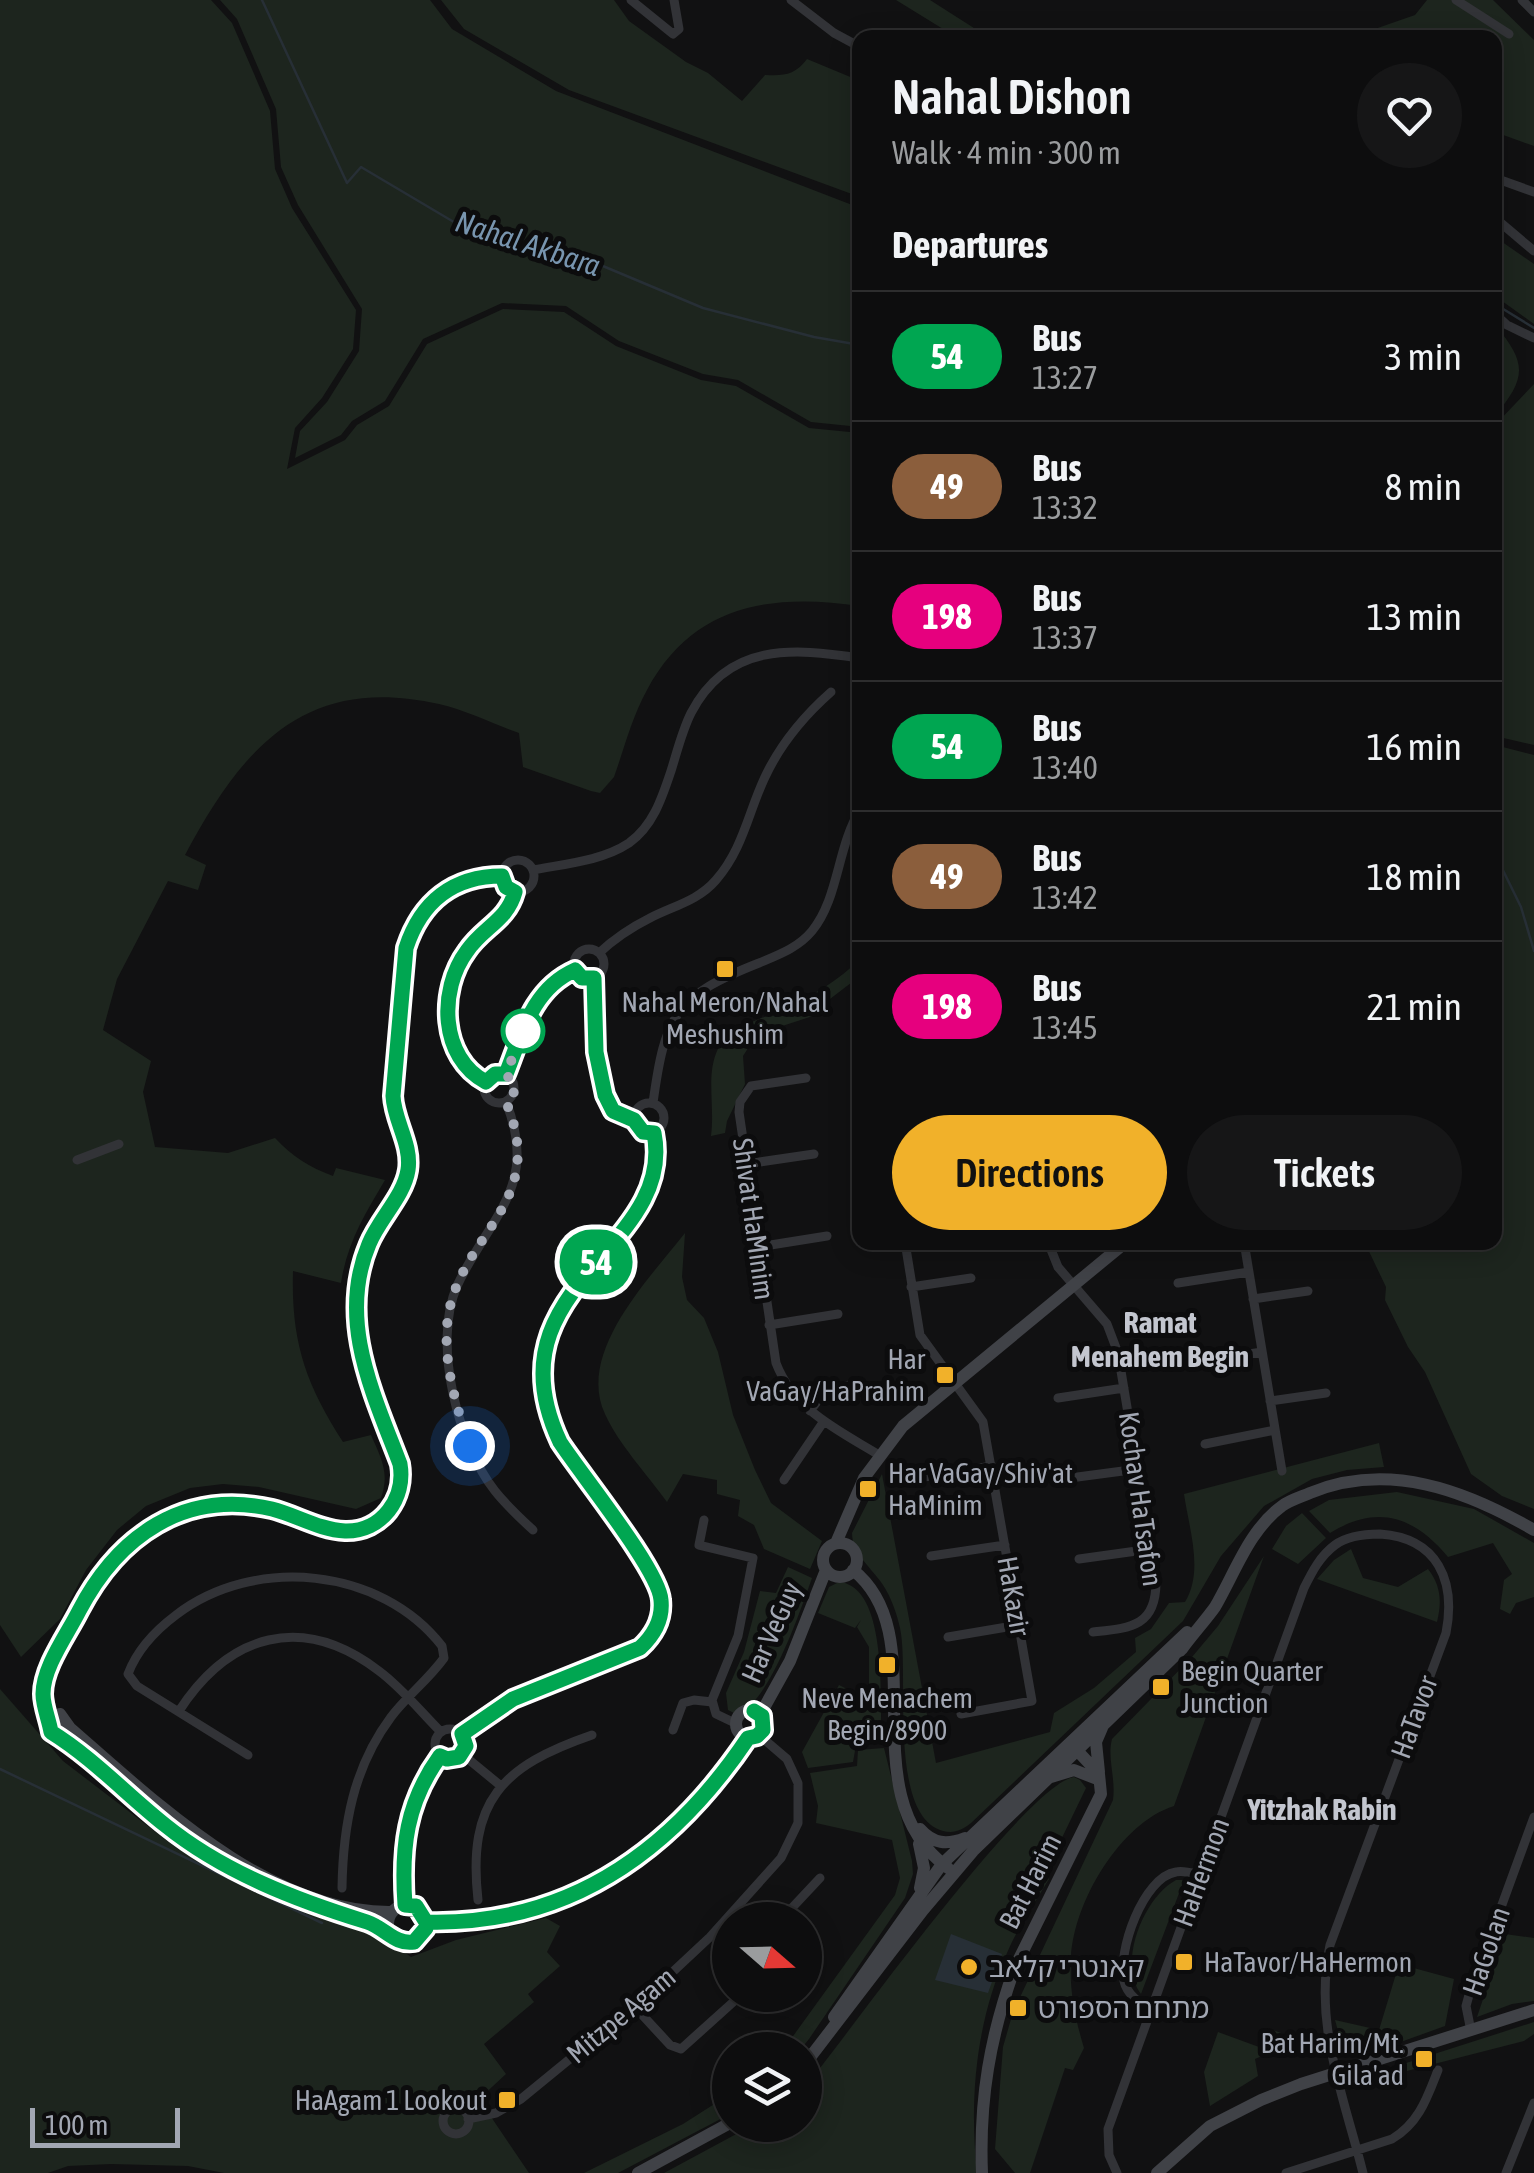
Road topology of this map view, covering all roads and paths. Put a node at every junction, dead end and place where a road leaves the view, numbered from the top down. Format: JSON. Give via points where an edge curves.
{"nodes":[{"id":1,"x":631,"y":0,"type":"edge"},
{"id":2,"x":674,"y":0,"type":"edge"},
{"id":3,"x":791,"y":0,"type":"edge"},
{"id":4,"x":1456,"y":0,"type":"edge"},
{"id":5,"x":1522,"y":0,"type":"edge"},
{"id":6,"x":1534,"y":12,"type":"edge"},
{"id":7,"x":1510,"y":34,"type":"dead end"},
{"id":8,"x":852,"y":42,"type":"edge"},
{"id":9,"x":1502,"y":181,"type":"edge"},
{"id":10,"x":1534,"y":192,"type":"edge"},
{"id":11,"x":1502,"y":224,"type":"edge"},
{"id":12,"x":1534,"y":251,"type":"edge"},
{"id":13,"x":1502,"y":320,"type":"edge"},
{"id":14,"x":1534,"y":338,"type":"edge"},
{"id":15,"x":852,"y":657,"type":"edge"},
{"id":16,"x":831,"y":692,"type":"dead end"},
{"id":17,"x":852,"y":828,"type":"edge"},
{"id":18,"x":533,"y":870,"type":"junction"},
{"id":19,"x":502,"y":876,"type":"junction"},
{"id":20,"x":515,"y":892,"type":"junction"},
{"id":21,"x":599,"y":953,"type":"junction"},
{"id":22,"x":575,"y":970,"type":"junction"},
{"id":23,"x":594,"y":978,"type":"junction"},
{"id":24,"x":506,"y":1074,"type":"junction"},
{"id":25,"x":806,"y":1078,"type":"dead end"},
{"id":26,"x":486,"y":1082,"type":"junction"},
{"id":27,"x":506,"y":1102,"type":"junction"},
{"id":28,"x":653,"y":1104,"type":"junction"},
{"id":29,"x":634,"y":1120,"type":"junction"},
{"id":30,"x":654,"y":1133,"type":"junction"},
{"id":31,"x":118,"y":1144,"type":"dead end"},
{"id":32,"x":814,"y":1154,"type":"dead end"},
{"id":33,"x":77,"y":1160,"type":"dead end"},
{"id":34,"x":746,"y":1164,"type":"junction"},
{"id":35,"x":827,"y":1236,"type":"dead end"},
{"id":36,"x":758,"y":1247,"type":"junction"},
{"id":37,"x":906,"y":1250,"type":"edge"},
{"id":38,"x":1051,"y":1250,"type":"edge"},
{"id":39,"x":1116,"y":1250,"type":"edge"},
{"id":40,"x":1245,"y":1250,"type":"edge"},
{"id":41,"x":1248,"y":1272,"type":"junction"},
{"id":42,"x":971,"y":1278,"type":"dead end"},
{"id":43,"x":1178,"y":1282,"type":"dead end"},
{"id":44,"x":1072,"y":1286,"type":"junction"},
{"id":45,"x":911,"y":1287,"type":"junction"},
{"id":46,"x":1308,"y":1291,"type":"dead end"},
{"id":47,"x":1253,"y":1299,"type":"junction"},
{"id":48,"x":838,"y":1314,"type":"dead end"},
{"id":49,"x":769,"y":1325,"type":"junction"},
{"id":50,"x":1262,"y":1352,"type":"junction"},
{"id":51,"x":1191,"y":1364,"type":"dead end"},
{"id":52,"x":954,"y":1382,"type":"junction"},
{"id":53,"x":850,"y":1386,"type":"dead end"},
{"id":54,"x":1124,"y":1388,"type":"junction"},
{"id":55,"x":1326,"y":1393,"type":"dead end"},
{"id":56,"x":1058,"y":1398,"type":"dead end"},
{"id":57,"x":1270,"y":1402,"type":"junction"},
{"id":58,"x":810,"y":1411,"type":"junction"},
{"id":59,"x":824,"y":1421,"type":"junction"},
{"id":60,"x":1275,"y":1430,"type":"junction"},
{"id":61,"x":1205,"y":1444,"type":"dead end"},
{"id":62,"x":878,"y":1455,"type":"junction"},
{"id":63,"x":992,"y":1466,"type":"junction"},
{"id":64,"x":1138,"y":1469,"type":"junction"},
{"id":65,"x":1282,"y":1471,"type":"dead end"},
{"id":66,"x":918,"y":1478,"type":"dead end"},
{"id":67,"x":1070,"y":1478,"type":"dead end"},
{"id":68,"x":784,"y":1480,"type":"dead end"},
{"id":69,"x":704,"y":1520,"type":"dead end"},
{"id":70,"x":533,"y":1530,"type":"dead end"},
{"id":71,"x":1534,"y":1530,"type":"edge"},
{"id":72,"x":836,"y":1542,"type":"junction"},
{"id":73,"x":1414,"y":1542,"type":"joint"},
{"id":74,"x":1005,"y":1546,"type":"junction"},
{"id":75,"x":1151,"y":1549,"type":"junction"},
{"id":76,"x":931,"y":1556,"type":"dead end"},
{"id":77,"x":1079,"y":1558,"type":"dead end"},
{"id":78,"x":826,"y":1570,"type":"junction"},
{"id":79,"x":854,"y":1570,"type":"junction"},
{"id":80,"x":1212,"y":1611,"type":"junction"},
{"id":81,"x":1019,"y":1625,"type":"junction"},
{"id":82,"x":1092,"y":1632,"type":"dead end"},
{"id":83,"x":948,"y":1637,"type":"dead end"},
{"id":84,"x":43,"y":1694,"type":"junction"},
{"id":85,"x":408,"y":1698,"type":"junction"},
{"id":86,"x":712,"y":1702,"type":"junction"},
{"id":87,"x":180,"y":1712,"type":"junction"},
{"id":88,"x":60,"y":1714,"type":"joint"},
{"id":89,"x":961,"y":1714,"type":"dead end"},
{"id":90,"x":760,"y":1715,"type":"junction"},
{"id":91,"x":1106,"y":1722,"type":"junction"},
{"id":92,"x":737,"y":1724,"type":"junction"},
{"id":93,"x":673,"y":1730,"type":"dead end"},
{"id":94,"x":51,"y":1732,"type":"joint"},
{"id":95,"x":440,"y":1732,"type":"junction"},
{"id":96,"x":462,"y":1734,"type":"junction"},
{"id":97,"x":592,"y":1735,"type":"dead end"},
{"id":98,"x":754,"y":1737,"type":"junction"},
{"id":99,"x":1073,"y":1746,"type":"junction"},
{"id":100,"x":248,"y":1754,"type":"dead end"},
{"id":101,"x":462,"y":1754,"type":"junction"},
{"id":102,"x":440,"y":1756,"type":"junction"},
{"id":103,"x":1044,"y":1780,"type":"junction"},
{"id":104,"x":1100,"y":1782,"type":"junction"},
{"id":105,"x":501,"y":1786,"type":"junction"},
{"id":106,"x":907,"y":1810,"type":"junction"},
{"id":107,"x":1534,"y":1817,"type":"edge"},
{"id":108,"x":914,"y":1828,"type":"junction"},
{"id":109,"x":979,"y":1828,"type":"junction"},
{"id":110,"x":948,"y":1868,"type":"junction"},
{"id":111,"x":1200,"y":1875,"type":"junction"},
{"id":112,"x":820,"y":1878,"type":"dead end"},
{"id":113,"x":342,"y":1888,"type":"dead end"},
{"id":114,"x":478,"y":1900,"type":"dead end"},
{"id":115,"x":798,"y":1902,"type":"edge"},
{"id":116,"x":398,"y":1908,"type":"junction"},
{"id":117,"x":904,"y":1916,"type":"junction"},
{"id":118,"x":426,"y":1922,"type":"junction"},
{"id":119,"x":389,"y":1932,"type":"junction"},
{"id":120,"x":634,"y":2006,"type":"junction"},
{"id":121,"x":1151,"y":2010,"type":"junction"},
{"id":122,"x":1534,"y":2010,"type":"edge"},
{"id":123,"x":722,"y":2012,"type":"edge"},
{"id":124,"x":1471,"y":2030,"type":"junction"},
{"id":125,"x":822,"y":2035,"type":"edge"},
{"id":126,"x":822,"y":2037,"type":"edge"},
{"id":127,"x":1438,"y":2070,"type":"dead end"},
{"id":128,"x":1338,"y":2073,"type":"junction"},
{"id":129,"x":1534,"y":2103,"type":"edge"},
{"id":130,"x":468,"y":2119,"type":"dead end"},
{"id":131,"x":712,"y":2133,"type":"edge"},
{"id":132,"x":1357,"y":2150,"type":"junction"},
{"id":133,"x":638,"y":2173,"type":"edge"},
{"id":134,"x":982,"y":2173,"type":"edge"},
{"id":135,"x":1118,"y":2173,"type":"edge"},
{"id":136,"x":1157,"y":2173,"type":"edge"},
{"id":137,"x":1286,"y":2173,"type":"edge"},
{"id":138,"x":1363,"y":2173,"type":"edge"},
{"id":139,"x":1506,"y":2173,"type":"edge"}],
"edges":[{"from":1,"to":2,"type":"street","via":[[673,34],[679,29]]},
{"from":3,"to":8,"type":"street"},
{"from":4,"to":7,"type":"street"},
{"from":5,"to":6,"type":"street"},
{"from":9,"to":10,"type":"street"},
{"from":11,"to":12,"type":"street"},
{"from":13,"to":14,"type":"street"},
{"from":15,"to":18,"type":"street","via":[[783,650],[728,671],[691,713],[661,800],[634,839],[598,857]]},
{"from":16,"to":21,"type":"street","via":[[774,760],[743,839],[714,883]]},
{"from":17,"to":28,"type":"street","via":[[822,916],[808,936],[710,983],[680,1009],[661,1046]]},
{"from":18,"to":19,"type":"street","via":[[515,861]]},
{"from":18,"to":20,"type":"street","via":[[529,887]]},
{"from":19,"to":20,"type":"street"},
{"from":19,"to":84,"type":"street","via":[[469,878],[441,892],[406,948],[393,1096],[408,1170],[363,1258],[355,1313],[361,1355],[402,1478],[396,1501],[370,1525],[346,1531],[237,1505],[160,1522],[101,1572]]},
{"from":20,"to":26,"type":"street","via":[[505,916],[465,953],[450,994],[456,1054]]},
{"from":21,"to":22,"type":"street","via":[[578,953]]},
{"from":21,"to":23,"type":"street","via":[[604,969]]},
{"from":22,"to":23,"type":"street"},
{"from":22,"to":24,"type":"street","via":[[538,999]]},
{"from":23,"to":29,"type":"street","via":[[599,1074],[613,1111]]},
{"from":24,"to":26,"type":"street"},
{"from":24,"to":27,"type":"street","via":[[515,1091]]},
{"from":25,"to":34,"type":"street","name":"Shivat HaMinim","via":[[751,1086],[739,1112]]},
{"from":26,"to":27,"type":"street","via":[[487,1098]]},
{"from":27,"to":70,"type":"street","via":[[514,1127],[515,1185],[455,1291],[447,1348],[470,1446],[495,1491]]},
{"from":28,"to":29,"type":"street","via":[[641,1106]]},
{"from":28,"to":30,"type":"street","via":[[664,1118]]},
{"from":29,"to":30,"type":"street","via":[[643,1132]]},
{"from":30,"to":96,"type":"street","via":[[658,1159],[651,1184],[558,1314],[545,1348],[542,1384],[560,1442],[655,1579],[660,1618],[632,1652],[513,1699]]},
{"from":31,"to":33,"type":"street"},
{"from":32,"to":34,"type":"street"},
{"from":34,"to":36,"type":"street","name":"Shivat HaMinim"},
{"from":35,"to":36,"type":"street"},
{"from":36,"to":49,"type":"street","name":"Shivat HaMinim"},
{"from":37,"to":45,"type":"street","name":"HaKazir"},
{"from":38,"to":44,"type":"street","name":"Kochav HaTsafon"},
{"from":39,"to":44,"type":"street"},
{"from":40,"to":41,"type":"street"},
{"from":41,"to":43,"type":"street"},
{"from":41,"to":47,"type":"street"},
{"from":42,"to":45,"type":"street"},
{"from":44,"to":52,"type":"street"},
{"from":44,"to":54,"type":"street","name":"Kochav HaTsafon","via":[[1106,1324]]},
{"from":45,"to":52,"type":"street","name":"HaKazir","via":[[920,1335]]},
{"from":46,"to":47,"type":"street"},
{"from":47,"to":50,"type":"street"},
{"from":48,"to":49,"type":"street"},
{"from":49,"to":58,"type":"street","name":"Shivat HaMinim","via":[[782,1380]]},
{"from":50,"to":51,"type":"street"},
{"from":50,"to":57,"type":"street"},
{"from":52,"to":62,"type":"street"},
{"from":52,"to":63,"type":"street","name":"HaKazir","via":[[979,1413]]},
{"from":53,"to":58,"type":"street","via":[[825,1390]]},
{"from":54,"to":56,"type":"street"},
{"from":54,"to":64,"type":"street","name":"Kochav HaTsafon"},
{"from":55,"to":57,"type":"street"},
{"from":57,"to":60,"type":"street"},
{"from":58,"to":59,"type":"street","name":"Shivat HaMinim"},
{"from":59,"to":62,"type":"street","name":"Shivat HaMinim"},
{"from":59,"to":68,"type":"street"},
{"from":60,"to":61,"type":"street"},
{"from":60,"to":65,"type":"street"},
{"from":62,"to":72,"type":"street"},
{"from":63,"to":66,"type":"street"},
{"from":63,"to":74,"type":"street","name":"HaKazir"},
{"from":64,"to":67,"type":"street"},
{"from":64,"to":75,"type":"street","name":"Kochav HaTsafon"},
{"from":69,"to":86,"type":"street","via":[[699,1546],[753,1558],[738,1636]]},
{"from":71,"to":80,"type":"street","via":[[1481,1501],[1416,1482],[1385,1477],[1324,1488],[1282,1506],[1258,1532]]},
{"from":72,"to":78,"type":"street","via":[[823,1555]]},
{"from":72,"to":79,"type":"street","via":[[854,1551]]},
{"from":73,"to":111,"type":"street","name":"HaHermon","via":[[1368,1534],[1336,1544],[1316,1564]]},
{"from":73,"to":128,"type":"street","name":"HaTavor","via":[[1442,1570],[1450,1614],[1330,1946],[1323,2007]]},
{"from":74,"to":76,"type":"street"},
{"from":74,"to":81,"type":"street","name":"HaKazir"},
{"from":75,"to":77,"type":"street"},
{"from":75,"to":82,"type":"street","name":"Kochav HaTsafon","via":[[1152,1608],[1139,1624]]},
{"from":78,"to":79,"type":"street","via":[[842,1577]]},
{"from":78,"to":90,"type":"street","name":"Har VeGuy"},
{"from":79,"to":106,"type":"street","via":[[873,1588],[887,1620],[894,1760]]},
{"from":80,"to":91,"type":"street"},
{"from":80,"to":99,"type":"street"},
{"from":81,"to":83,"type":"street"},
{"from":81,"to":89,"type":"street","name":"HaKazir","via":[[1032,1701]]},
{"from":84,"to":88,"type":"street"},
{"from":84,"to":94,"type":"street"},
{"from":85,"to":87,"type":"street","via":[[357,1657],[280,1638],[223,1660]]},
{"from":85,"to":87,"type":"street","via":[[444,1658],[442,1646],[417,1621],[333,1580],[262,1578],[226,1586],[188,1606],[136,1656],[130,1680]]},
{"from":85,"to":95,"type":"street"},
{"from":85,"to":113,"type":"street","via":[[381,1731],[358,1778],[345,1830]]},
{"from":86,"to":92,"type":"street","via":[[716,1714]]},
{"from":86,"to":93,"type":"street","via":[[683,1703]]},
{"from":87,"to":100,"type":"street"},
{"from":88,"to":116,"type":"street","via":[[152,1802],[209,1843],[328,1903]]},
{"from":90,"to":92,"type":"street","via":[[745,1712]]},
{"from":90,"to":98,"type":"street","via":[[764,1726]]},
{"from":91,"to":99,"type":"street"},
{"from":91,"to":104,"type":"street","name":"Bat Harim","via":[[1096,1742]]},
{"from":92,"to":98,"type":"street","via":[[741,1734]]},
{"from":94,"to":119,"type":"street","via":[[194,1845],[289,1896]]},
{"from":95,"to":96,"type":"street","via":[[452,1728]]},
{"from":95,"to":102,"type":"street","via":[[434,1743]]},
{"from":96,"to":101,"type":"street"},
{"from":97,"to":105,"type":"street","via":[[538,1759]]},
{"from":98,"to":118,"type":"street","via":[[690,1814],[616,1872],[520,1912]]},
{"from":98,"to":120,"type":"street","name":"Mitzpe Agam","via":[[787,1759],[798,1783],[794,1836],[710,1937]]},
{"from":99,"to":103,"type":"street"},
{"from":99,"to":104,"type":"street"},
{"from":99,"to":109,"type":"street"},
{"from":101,"to":102,"type":"street"},
{"from":101,"to":105,"type":"street"},
{"from":102,"to":116,"type":"street","via":[[408,1820]]},
{"from":103,"to":104,"type":"street","via":[[1074,1770]]},
{"from":103,"to":110,"type":"street"},
{"from":104,"to":134,"type":"street","name":"Bat Harim","via":[[1096,1805],[1005,1995],[982,2097]]},
{"from":105,"to":114,"type":"street","via":[[476,1837]]},
{"from":106,"to":108,"type":"street"},
{"from":106,"to":109,"type":"street","via":[[937,1842],[954,1842]]},
{"from":107,"to":124,"type":"street","name":"HaGolan","via":[[1469,1995]]},
{"from":108,"to":110,"type":"street"},
{"from":108,"to":117,"type":"street","via":[[923,1878]]},
{"from":109,"to":110,"type":"street"},
{"from":110,"to":117,"type":"street"},
{"from":110,"to":126,"type":"street"},
{"from":111,"to":121,"type":"street","name":"HaHermon"},
{"from":111,"to":121,"type":"street","via":[[1164,1877],[1134,1921],[1124,1981]]},
{"from":112,"to":115,"type":"street"},
{"from":116,"to":118,"type":"street","via":[[416,1906]]},
{"from":116,"to":119,"type":"street","via":[[387,1923]]},
{"from":117,"to":125,"type":"street"},
{"from":118,"to":119,"type":"street","via":[[424,1934],[410,1943]]},
{"from":120,"to":123,"type":"street","via":[[681,2048]]},
{"from":120,"to":130,"type":"street","name":"Mitzpe Agam","via":[[521,2099]]},
{"from":121,"to":135,"type":"street","name":"HaHermon","via":[[1108,2130]]},
{"from":122,"to":124,"type":"street"},
{"from":124,"to":128,"type":"street"},
{"from":127,"to":132,"type":"street","via":[[1414,2122],[1392,2139]]},
{"from":128,"to":132,"type":"street","name":"HaTavor"},
{"from":128,"to":136,"type":"street","via":[[1235,2112]]},
{"from":129,"to":139,"type":"street"},
{"from":131,"to":133,"type":"street"},
{"from":132,"to":137,"type":"street"},
{"from":132,"to":138,"type":"street","name":"HaTavor"}]}
